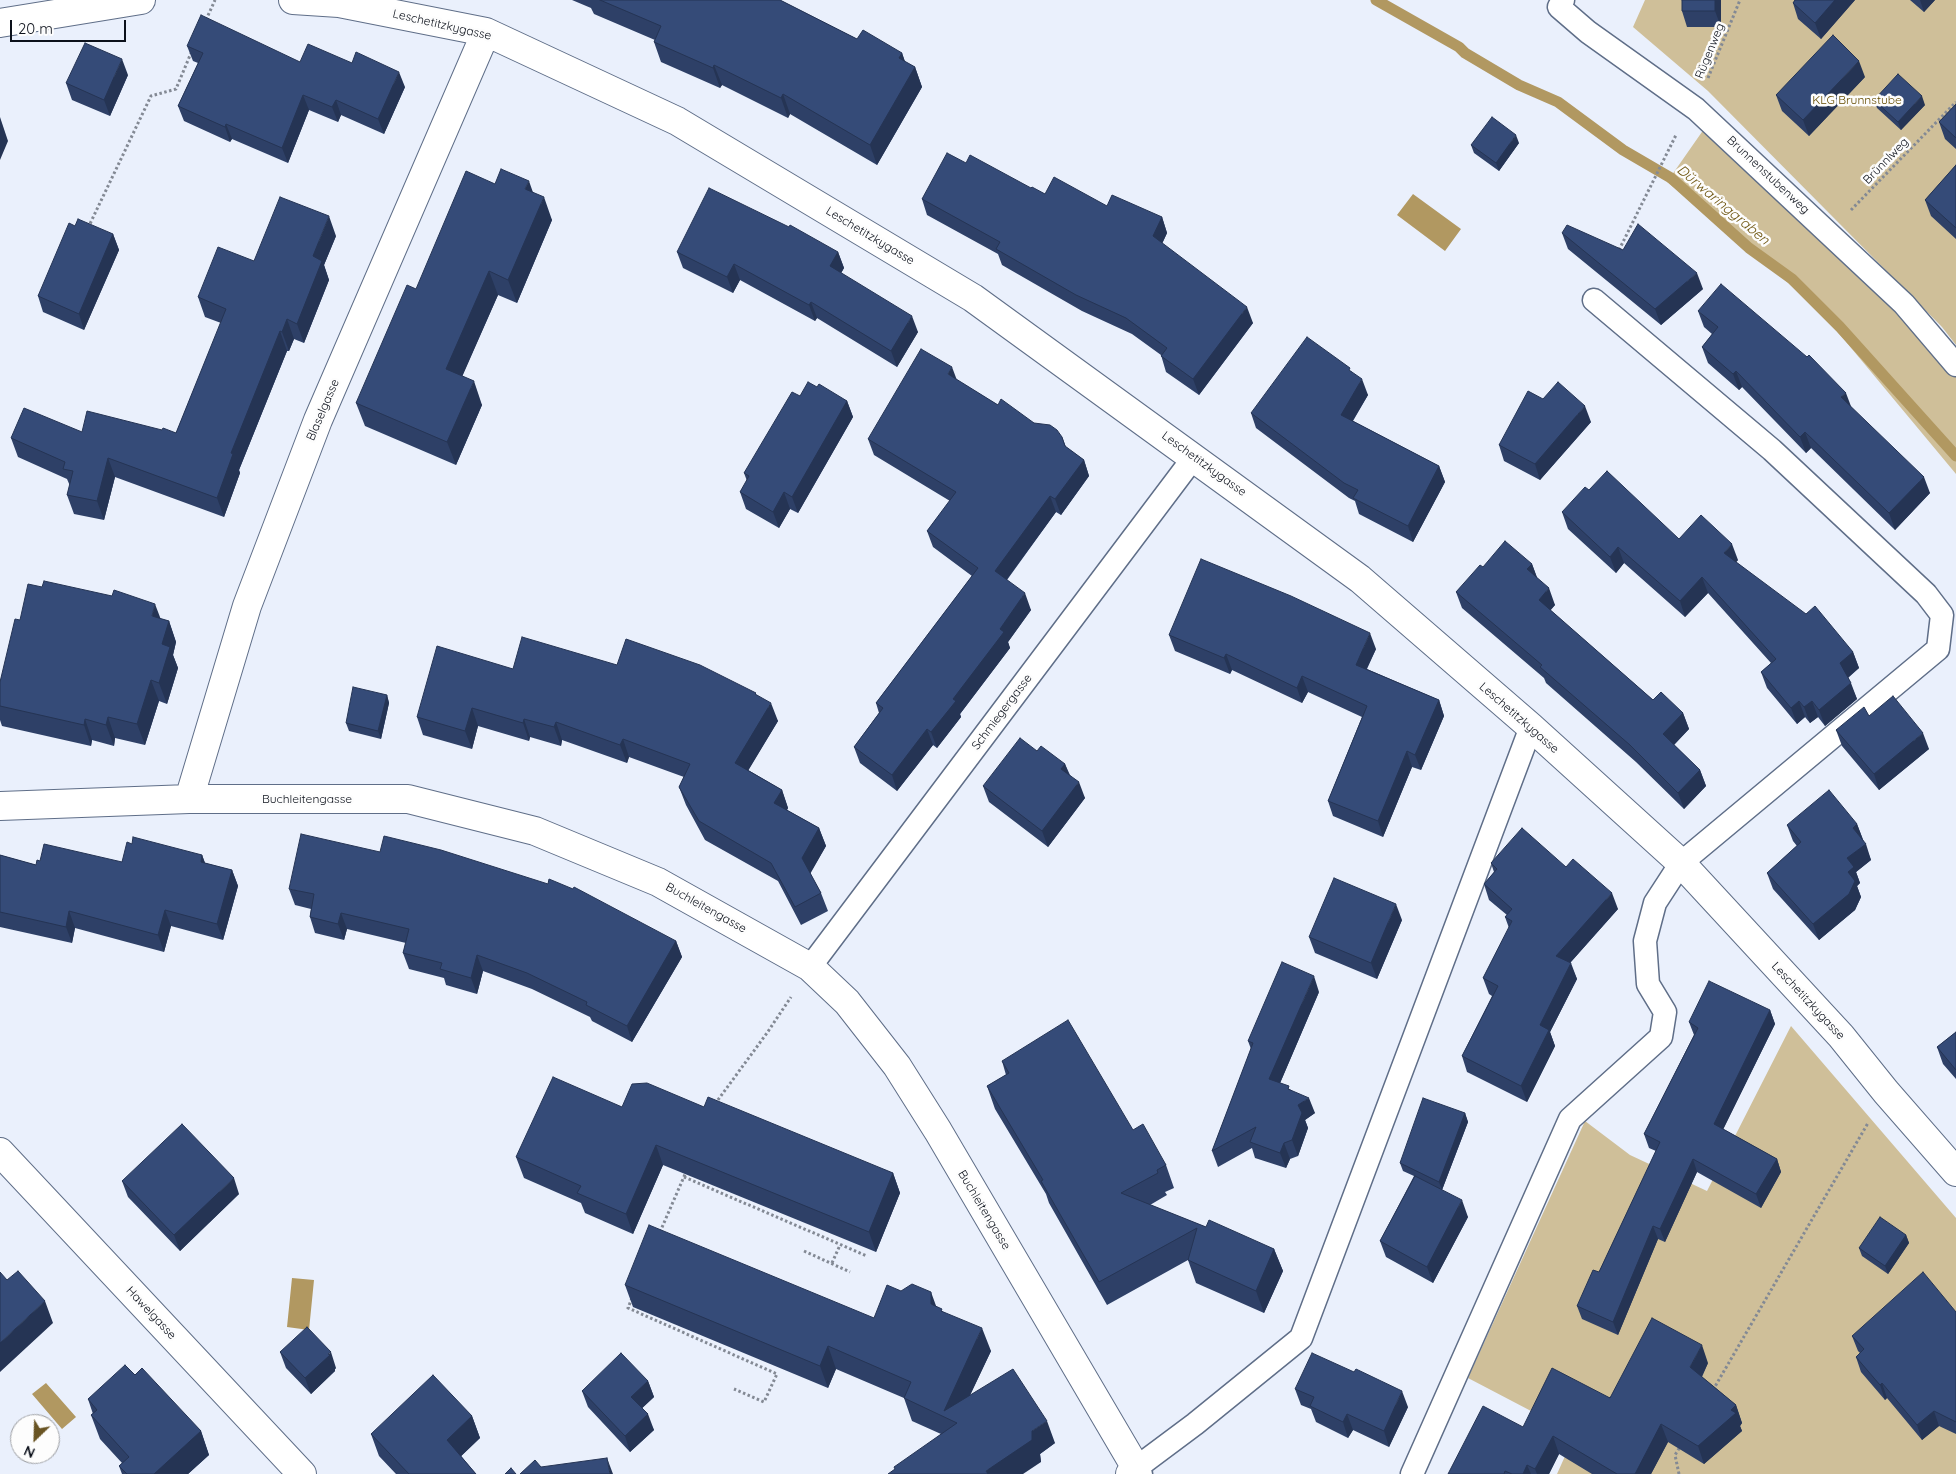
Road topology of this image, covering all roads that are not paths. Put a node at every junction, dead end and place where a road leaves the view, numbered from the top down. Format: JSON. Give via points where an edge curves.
{"nodes":[{"id":1,"x":141,"y":0,"type":"edge"},
{"id":2,"x":293,"y":0,"type":"edge"},
{"id":3,"x":1561,"y":3,"type":"edge"},
{"id":4,"x":0,"y":23,"type":"edge"},
{"id":5,"x":486,"y":32,"type":"junction"},
{"id":6,"x":1594,"y":300,"type":"road end"},
{"id":7,"x":1956,"y":365,"type":"edge"},
{"id":8,"x":1194,"y":457,"type":"junction"},
{"id":9,"x":1531,"y":727,"type":"junction"},
{"id":10,"x":189,"y":799,"type":"junction"},
{"id":11,"x":0,"y":806,"type":"edge"},
{"id":12,"x":1681,"y":863,"type":"junction"},
{"id":13,"x":810,"y":967,"type":"junction"},
{"id":14,"x":0,"y":1152,"type":"edge"},
{"id":15,"x":1956,"y":1172,"type":"edge"},
{"id":16,"x":1136,"y":1472,"type":"edge"},
{"id":17,"x":302,"y":1474,"type":"edge"},
{"id":18,"x":1412,"y":1474,"type":"edge"}],
"edges":[{"from":1,"to":4,"type":"street"},
{"from":2,"to":5,"type":"street","name":"Leschetitzkygasse","via":[[339,3]]},
{"from":3,"to":7,"type":"lane","name":"Brunnenstubenweg","via":[[1588,32],[1696,109],[1904,304]]},
{"from":5,"to":8,"type":"street","name":"Leschetitzkygasse","via":[[677,121],[974,298]]},
{"from":5,"to":10,"type":"street","name":"Blaselgasse","via":[[318,420],[246,606]]},
{"from":6,"to":12,"type":"lane","via":[[1772,450],[1926,594],[1942,615],[1938,649]]},
{"from":8,"to":9,"type":"street","name":"Leschetitzkygasse","via":[[1360,579]]},
{"from":8,"to":13,"type":"lane","name":"Schmiegergasse"},
{"from":9,"to":12,"type":"street","name":"Leschetitzkygasse"},
{"from":9,"to":16,"type":"lane","via":[[1301,1338]]},
{"from":10,"to":11,"type":"street","name":"Buchleitengasse"},
{"from":10,"to":13,"type":"street","name":"Buchleitengasse","via":[[408,799],[535,831],[658,882]]},
{"from":12,"to":15,"type":"street","name":"Leschetitzkygasse","via":[[1841,1036]]},
{"from":12,"to":18,"type":"lane","via":[[1655,903],[1645,941],[1648,984],[1665,1012],[1661,1037],[1570,1119]]},
{"from":13,"to":16,"type":"street","name":"Buchleitengasse","via":[[847,1002],[897,1066]]},
{"from":14,"to":17,"type":"street","name":"Hawelgasse"}]}
